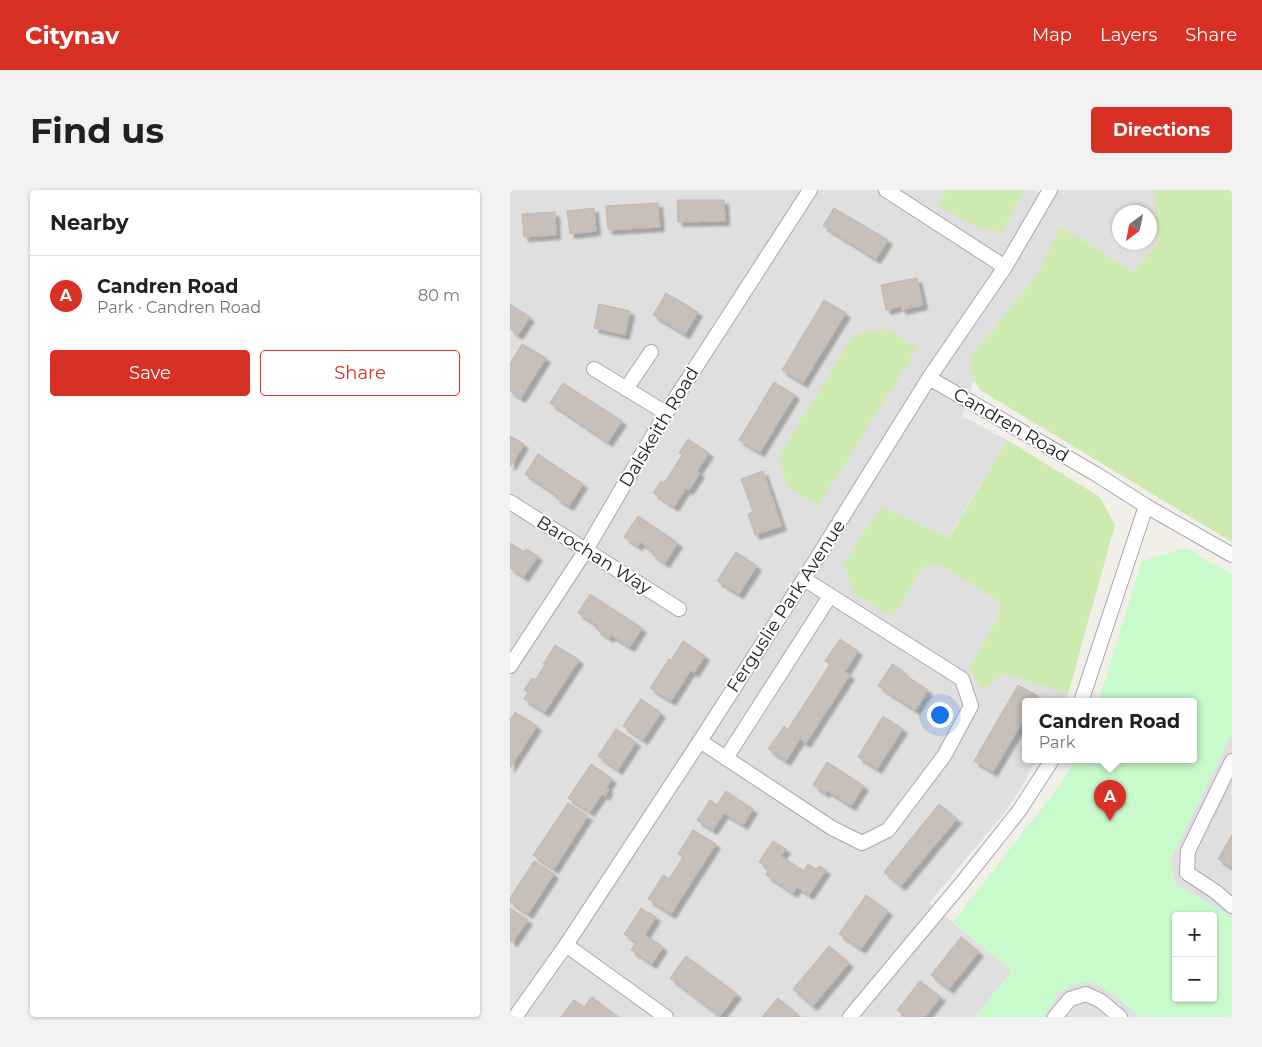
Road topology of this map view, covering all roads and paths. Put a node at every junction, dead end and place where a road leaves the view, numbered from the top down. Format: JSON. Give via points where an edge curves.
{"nodes":[{"id":1,"x":810,"y":190,"type":"edge"},
{"id":2,"x":886,"y":190,"type":"edge"},
{"id":3,"x":1050,"y":190,"type":"edge"},
{"id":4,"x":1005,"y":267,"type":"junction"},
{"id":5,"x":651,"y":352,"type":"dead end"},
{"id":6,"x":594,"y":369,"type":"dead end"},
{"id":7,"x":929,"y":378,"type":"junction"},
{"id":8,"x":626,"y":389,"type":"junction"},
{"id":9,"x":666,"y":413,"type":"junction"},
{"id":10,"x":510,"y":502,"type":"edge"},
{"id":11,"x":1146,"y":506,"type":"junction"},
{"id":12,"x":586,"y":550,"type":"junction"},
{"id":13,"x":1232,"y":555,"type":"edge"},
{"id":14,"x":804,"y":579,"type":"junction"},
{"id":15,"x":830,"y":596,"type":"junction"},
{"id":16,"x":679,"y":609,"type":"dead end"},
{"id":17,"x":510,"y":666,"type":"edge"},
{"id":18,"x":1083,"y":698,"type":"edge"},
{"id":19,"x":700,"y":741,"type":"junction"},
{"id":20,"x":726,"y":758,"type":"junction"},
{"id":21,"x":1232,"y":761,"type":"edge"},
{"id":22,"x":1050,"y":763,"type":"edge"},
{"id":23,"x":1232,"y":906,"type":"edge"},
{"id":24,"x":566,"y":945,"type":"junction"},
{"id":25,"x":515,"y":1017,"type":"edge"},
{"id":26,"x":666,"y":1017,"type":"edge"},
{"id":27,"x":850,"y":1017,"type":"edge"},
{"id":28,"x":1055,"y":1017,"type":"edge"},
{"id":29,"x":1120,"y":1017,"type":"edge"}],
"edges":[{"from":1,"to":9,"type":"street","name":"Dalskeith Road"},
{"from":2,"to":4,"type":"street"},
{"from":3,"to":4,"type":"street","name":"Ferguslie Park Avenue"},
{"from":4,"to":7,"type":"street","name":"Ferguslie Park Avenue"},
{"from":5,"to":8,"type":"street"},
{"from":6,"to":8,"type":"street"},
{"from":7,"to":11,"type":"street","name":"Candren Road"},
{"from":7,"to":14,"type":"street","name":"Ferguslie Park Avenue"},
{"from":8,"to":9,"type":"street"},
{"from":9,"to":12,"type":"street","name":"Dalskeith Road"},
{"from":10,"to":12,"type":"street","name":"Barochan Way"},
{"from":11,"to":13,"type":"street","name":"Candren Road"},
{"from":11,"to":18,"type":"street"},
{"from":12,"to":16,"type":"street","name":"Barochan Way"},
{"from":12,"to":17,"type":"street","name":"Dalskeith Road"},
{"from":14,"to":15,"type":"street"},
{"from":14,"to":19,"type":"street","name":"Ferguslie Park Avenue"},
{"from":15,"to":20,"type":"street"},
{"from":15,"to":20,"type":"street","via":[[962,680],[971,706],[944,756],[888,830],[862,843],[832,828]]},
{"from":19,"to":20,"type":"street"},
{"from":19,"to":24,"type":"street","name":"Ferguslie Park Avenue"},
{"from":21,"to":23,"type":"street","via":[[1188,850],[1187,873]]},
{"from":22,"to":27,"type":"street","via":[[1018,811]]},
{"from":24,"to":25,"type":"street","name":"Ferguslie Park Avenue"},
{"from":24,"to":26,"type":"street"},
{"from":28,"to":29,"type":"street","via":[[1070,999],[1086,994],[1101,1001]]}]}
